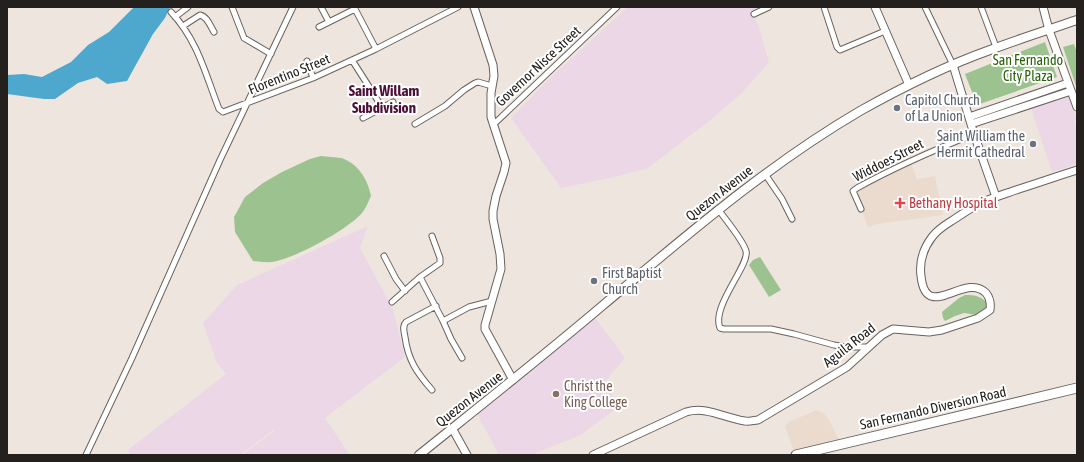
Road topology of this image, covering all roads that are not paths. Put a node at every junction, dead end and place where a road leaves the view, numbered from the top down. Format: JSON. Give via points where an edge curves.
{"nodes":[{"id":1,"x":188,"y":7,"type":"edge"},
{"id":2,"x":232,"y":7,"type":"edge"},
{"id":3,"x":293,"y":7,"type":"edge"},
{"id":4,"x":321,"y":7,"type":"edge"},
{"id":5,"x":458,"y":7,"type":"edge"},
{"id":6,"x":474,"y":7,"type":"edge"},
{"id":7,"x":617,"y":7,"type":"edge"},
{"id":8,"x":769,"y":7,"type":"edge"},
{"id":9,"x":824,"y":7,"type":"edge"},
{"id":10,"x":875,"y":7,"type":"edge"},
{"id":11,"x":924,"y":7,"type":"edge"},
{"id":12,"x":981,"y":7,"type":"edge"},
{"id":13,"x":1039,"y":7,"type":"edge"},
{"id":14,"x":1043,"y":7,"type":"edge"},
{"id":15,"x":354,"y":8,"type":"edge"},
{"id":16,"x":171,"y":12,"type":"dead end"},
{"id":17,"x":754,"y":14,"type":"dead end"},
{"id":18,"x":175,"y":17,"type":"junction"},
{"id":19,"x":1077,"y":20,"type":"edge"},
{"id":20,"x":329,"y":22,"type":"junction"},
{"id":21,"x":183,"y":26,"type":"junction"},
{"id":22,"x":319,"y":27,"type":"dead end"},
{"id":23,"x":1049,"y":30,"type":"junction"},
{"id":24,"x":885,"y":31,"type":"junction"},
{"id":25,"x":214,"y":32,"type":"dead end"},
{"id":26,"x":996,"y":48,"type":"junction"},
{"id":27,"x":376,"y":49,"type":"junction"},
{"id":28,"x":270,"y":54,"type":"junction"},
{"id":29,"x":352,"y":60,"type":"junction"},
{"id":30,"x":306,"y":61,"type":"dead end"},
{"id":31,"x":953,"y":65,"type":"junction"},
{"id":32,"x":313,"y":78,"type":"junction"},
{"id":33,"x":1068,"y":83,"type":"junction"},
{"id":34,"x":909,"y":85,"type":"junction"},
{"id":35,"x":492,"y":86,"type":"junction"},
{"id":36,"x":1074,"y":94,"type":"edge"},
{"id":37,"x":393,"y":102,"type":"dead end"},
{"id":38,"x":247,"y":104,"type":"junction"},
{"id":39,"x":382,"y":107,"type":"junction"},
{"id":40,"x":1077,"y":107,"type":"edge"},
{"id":41,"x":363,"y":118,"type":"dead end"},
{"id":42,"x":970,"y":120,"type":"junction"},
{"id":43,"x":415,"y":124,"type":"dead end"},
{"id":44,"x":493,"y":125,"type":"junction"},
{"id":45,"x":974,"y":134,"type":"junction"},
{"id":46,"x":1077,"y":170,"type":"edge"},
{"id":47,"x":765,"y":174,"type":"junction"},
{"id":48,"x":996,"y":197,"type":"junction"},
{"id":49,"x":718,"y":209,"type":"junction"},
{"id":50,"x":861,"y":209,"type":"dead end"},
{"id":51,"x":792,"y":219,"type":"dead end"},
{"id":52,"x":432,"y":236,"type":"dead end"},
{"id":53,"x":384,"y":256,"type":"dead end"},
{"id":54,"x":420,"y":277,"type":"junction"},
{"id":55,"x":405,"y":290,"type":"junction"},
{"id":56,"x":492,"y":300,"type":"junction"},
{"id":57,"x":392,"y":302,"type":"dead end"},
{"id":58,"x":436,"y":306,"type":"junction"},
{"id":59,"x":443,"y":321,"type":"junction"},
{"id":60,"x":869,"y":347,"type":"junction"},
{"id":61,"x":462,"y":358,"type":"dead end"},
{"id":62,"x":513,"y":380,"type":"junction"},
{"id":63,"x":1077,"y":388,"type":"edge"},
{"id":64,"x":432,"y":390,"type":"dead end"},
{"id":65,"x":452,"y":428,"type":"junction"},
{"id":66,"x":598,"y":454,"type":"edge"},
{"id":67,"x":86,"y":455,"type":"edge"},
{"id":68,"x":419,"y":455,"type":"edge"},
{"id":69,"x":467,"y":455,"type":"edge"},
{"id":70,"x":796,"y":455,"type":"edge"}],
"edges":[{"from":1,"to":18,"type":"street"},
{"from":2,"to":28,"type":"street","name":"Florentino Street","via":[[244,38]]},
{"from":3,"to":28,"type":"street"},
{"from":4,"to":20,"type":"street"},
{"from":5,"to":27,"type":"street","name":"Florentino Street"},
{"from":6,"to":35,"type":"street","via":[[493,65]]},
{"from":7,"to":44,"type":"street","name":"Governor Nisce Street"},
{"from":8,"to":17,"type":"street"},
{"from":9,"to":24,"type":"street","via":[[838,49],[842,50]]},
{"from":10,"to":24,"type":"street"},
{"from":11,"to":31,"type":"street"},
{"from":12,"to":26,"type":"street"},
{"from":13,"to":23,"type":"street"},
{"from":14,"to":23,"type":"street"},
{"from":15,"to":20,"type":"street"},
{"from":15,"to":27,"type":"street"},
{"from":16,"to":18,"type":"street","name":"Florentino Street"},
{"from":18,"to":21,"type":"street","name":"Florentino Street"},
{"from":19,"to":23,"type":"main road","name":"Quezon Avenue"},
{"from":20,"to":22,"type":"street"},
{"from":21,"to":25,"type":"street","via":[[200,15],[206,19]]},
{"from":21,"to":38,"type":"street","name":"Florentino Street","via":[[193,43],[221,111],[226,112]]},
{"from":23,"to":26,"type":"main road","name":"Quezon Avenue"},
{"from":23,"to":33,"type":"street"},
{"from":24,"to":34,"type":"street"},
{"from":26,"to":31,"type":"main road","name":"Quezon Avenue"},
{"from":27,"to":29,"type":"street","name":"Florentino Street"},
{"from":28,"to":38,"type":"street"},
{"from":29,"to":32,"type":"street","name":"Florentino Street"},
{"from":29,"to":39,"type":"street"},
{"from":30,"to":32,"type":"street"},
{"from":31,"to":34,"type":"main road","name":"Quezon Avenue"},
{"from":31,"to":42,"type":"street"},
{"from":32,"to":38,"type":"street","name":"Florentino Street"},
{"from":33,"to":36,"type":"street"},
{"from":33,"to":42,"type":"street"},
{"from":34,"to":47,"type":"main road","name":"Quezon Avenue","via":[[812,141]]},
{"from":35,"to":43,"type":"street","via":[[475,82],[445,106]]},
{"from":35,"to":44,"type":"street","via":[[490,107]]},
{"from":36,"to":40,"type":"street"},
{"from":36,"to":42,"type":"street"},
{"from":37,"to":39,"type":"street"},
{"from":38,"to":67,"type":"street"},
{"from":39,"to":41,"type":"street"},
{"from":42,"to":45,"type":"street"},
{"from":44,"to":56,"type":"street","via":[[506,162],[493,211],[501,269]]},
{"from":45,"to":48,"type":"street"},
{"from":45,"to":50,"type":"street","name":"Widdoes Street","via":[[905,163],[857,188],[853,192]]},
{"from":46,"to":48,"type":"street"},
{"from":47,"to":49,"type":"main road","name":"Quezon Avenue"},
{"from":47,"to":51,"type":"street"},
{"from":48,"to":60,"type":"street","name":"Aguila Road","via":[[977,205],[936,231],[928,242],[919,267],[923,290],[930,296],[944,296],[966,288],[978,287],[990,299],[990,310],[978,318],[942,330],[929,332],[893,329]]},
{"from":49,"to":60,"type":"street","via":[[746,251],[746,258],[729,289],[718,317],[720,328],[771,329],[834,345]]},
{"from":49,"to":62,"type":"main road","name":"Quezon Avenue"},
{"from":52,"to":54,"type":"street","via":[[440,262]]},
{"from":53,"to":55,"type":"street","via":[[396,280]]},
{"from":54,"to":55,"type":"street"},
{"from":54,"to":58,"type":"street"},
{"from":55,"to":57,"type":"street"},
{"from":56,"to":59,"type":"street","via":[[469,307]]},
{"from":56,"to":62,"type":"street","via":[[485,329]]},
{"from":58,"to":59,"type":"street"},
{"from":58,"to":64,"type":"street","via":[[406,322],[404,327],[406,349],[414,366]]},
{"from":59,"to":61,"type":"street"},
{"from":60,"to":66,"type":"street","name":"Aguila Road","via":[[847,367],[758,420],[746,422],[708,411],[693,410]]},
{"from":62,"to":65,"type":"main road","name":"Quezon Avenue"},
{"from":63,"to":70,"type":"highway","name":"San Fernando Diversion Road"},
{"from":65,"to":68,"type":"main road","name":"Quezon Avenue"},
{"from":65,"to":69,"type":"street"}]}
